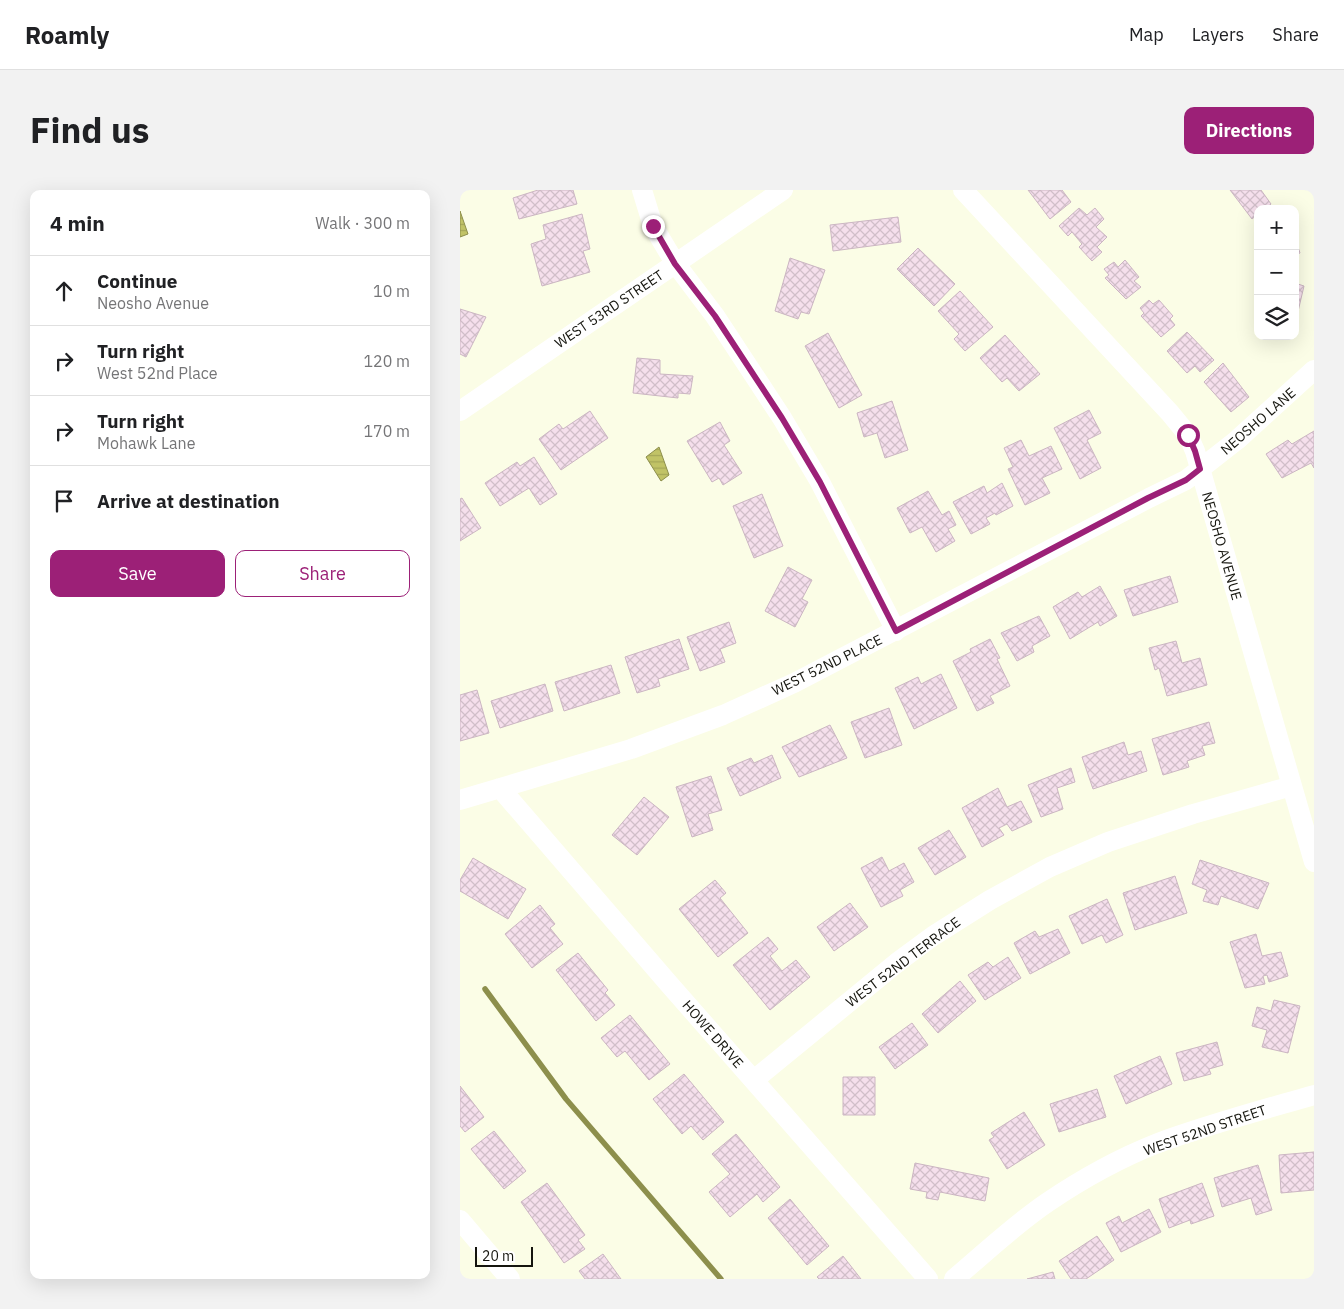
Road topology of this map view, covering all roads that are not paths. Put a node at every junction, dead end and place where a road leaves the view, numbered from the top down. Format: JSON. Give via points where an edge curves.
{"nodes":[{"id":1,"x":642,"y":190,"type":"edge"},
{"id":2,"x":784,"y":190,"type":"edge"},
{"id":3,"x":963,"y":190,"type":"edge"},
{"id":4,"x":675,"y":264,"type":"junction"},
{"id":5,"x":1314,"y":370,"type":"edge"},
{"id":6,"x":460,"y":411,"type":"edge"},
{"id":7,"x":1200,"y":469,"type":"junction"},
{"id":8,"x":896,"y":631,"type":"junction"},
{"id":9,"x":1292,"y":786,"type":"junction"},
{"id":10,"x":500,"y":788,"type":"junction"},
{"id":11,"x":460,"y":800,"type":"edge"},
{"id":12,"x":1314,"y":862,"type":"edge"},
{"id":13,"x":754,"y":1080,"type":"junction"},
{"id":14,"x":1314,"y":1095,"type":"edge"},
{"id":15,"x":460,"y":1220,"type":"edge"},
{"id":16,"x":510,"y":1279,"type":"edge"},
{"id":17,"x":928,"y":1279,"type":"edge"},
{"id":18,"x":954,"y":1279,"type":"edge"}],
"edges":[{"from":1,"to":4,"type":"street","via":[[653,226]]},
{"from":2,"to":4,"type":"street","name":"WEST 53RD STREET"},
{"from":3,"to":7,"type":"street","name":"NEOSHO AVENUE","via":[[1170,413],[1188,435]]},
{"from":4,"to":6,"type":"street","name":"WEST 53RD STREET"},
{"from":4,"to":8,"type":"street","via":[[715,316],[782,418],[820,482]]},
{"from":5,"to":7,"type":"street","name":"NEOSHO LANE"},
{"from":7,"to":8,"type":"street","name":"WEST 52ND PLACE","via":[[1186,480]]},
{"from":7,"to":9,"type":"street","name":"NEOSHO AVENUE"},
{"from":8,"to":10,"type":"street","name":"WEST 52ND PLACE","via":[[794,684],[723,715],[631,749]]},
{"from":9,"to":12,"type":"street","name":"NEOSHO AVENUE"},
{"from":9,"to":13,"type":"street","name":"WEST 52ND TERRACE","via":[[1108,842],[1050,867],[933,936]]},
{"from":10,"to":11,"type":"street","name":"WEST 52ND PLACE"},
{"from":10,"to":13,"type":"street","name":"HOWE DRIVE"},
{"from":13,"to":17,"type":"street","name":"HOWE DRIVE"},
{"from":14,"to":18,"type":"street","name":"WEST 52ND STREET","via":[[1192,1131],[1106,1168],[1048,1202]]},
{"from":15,"to":16,"type":"street"}]}
